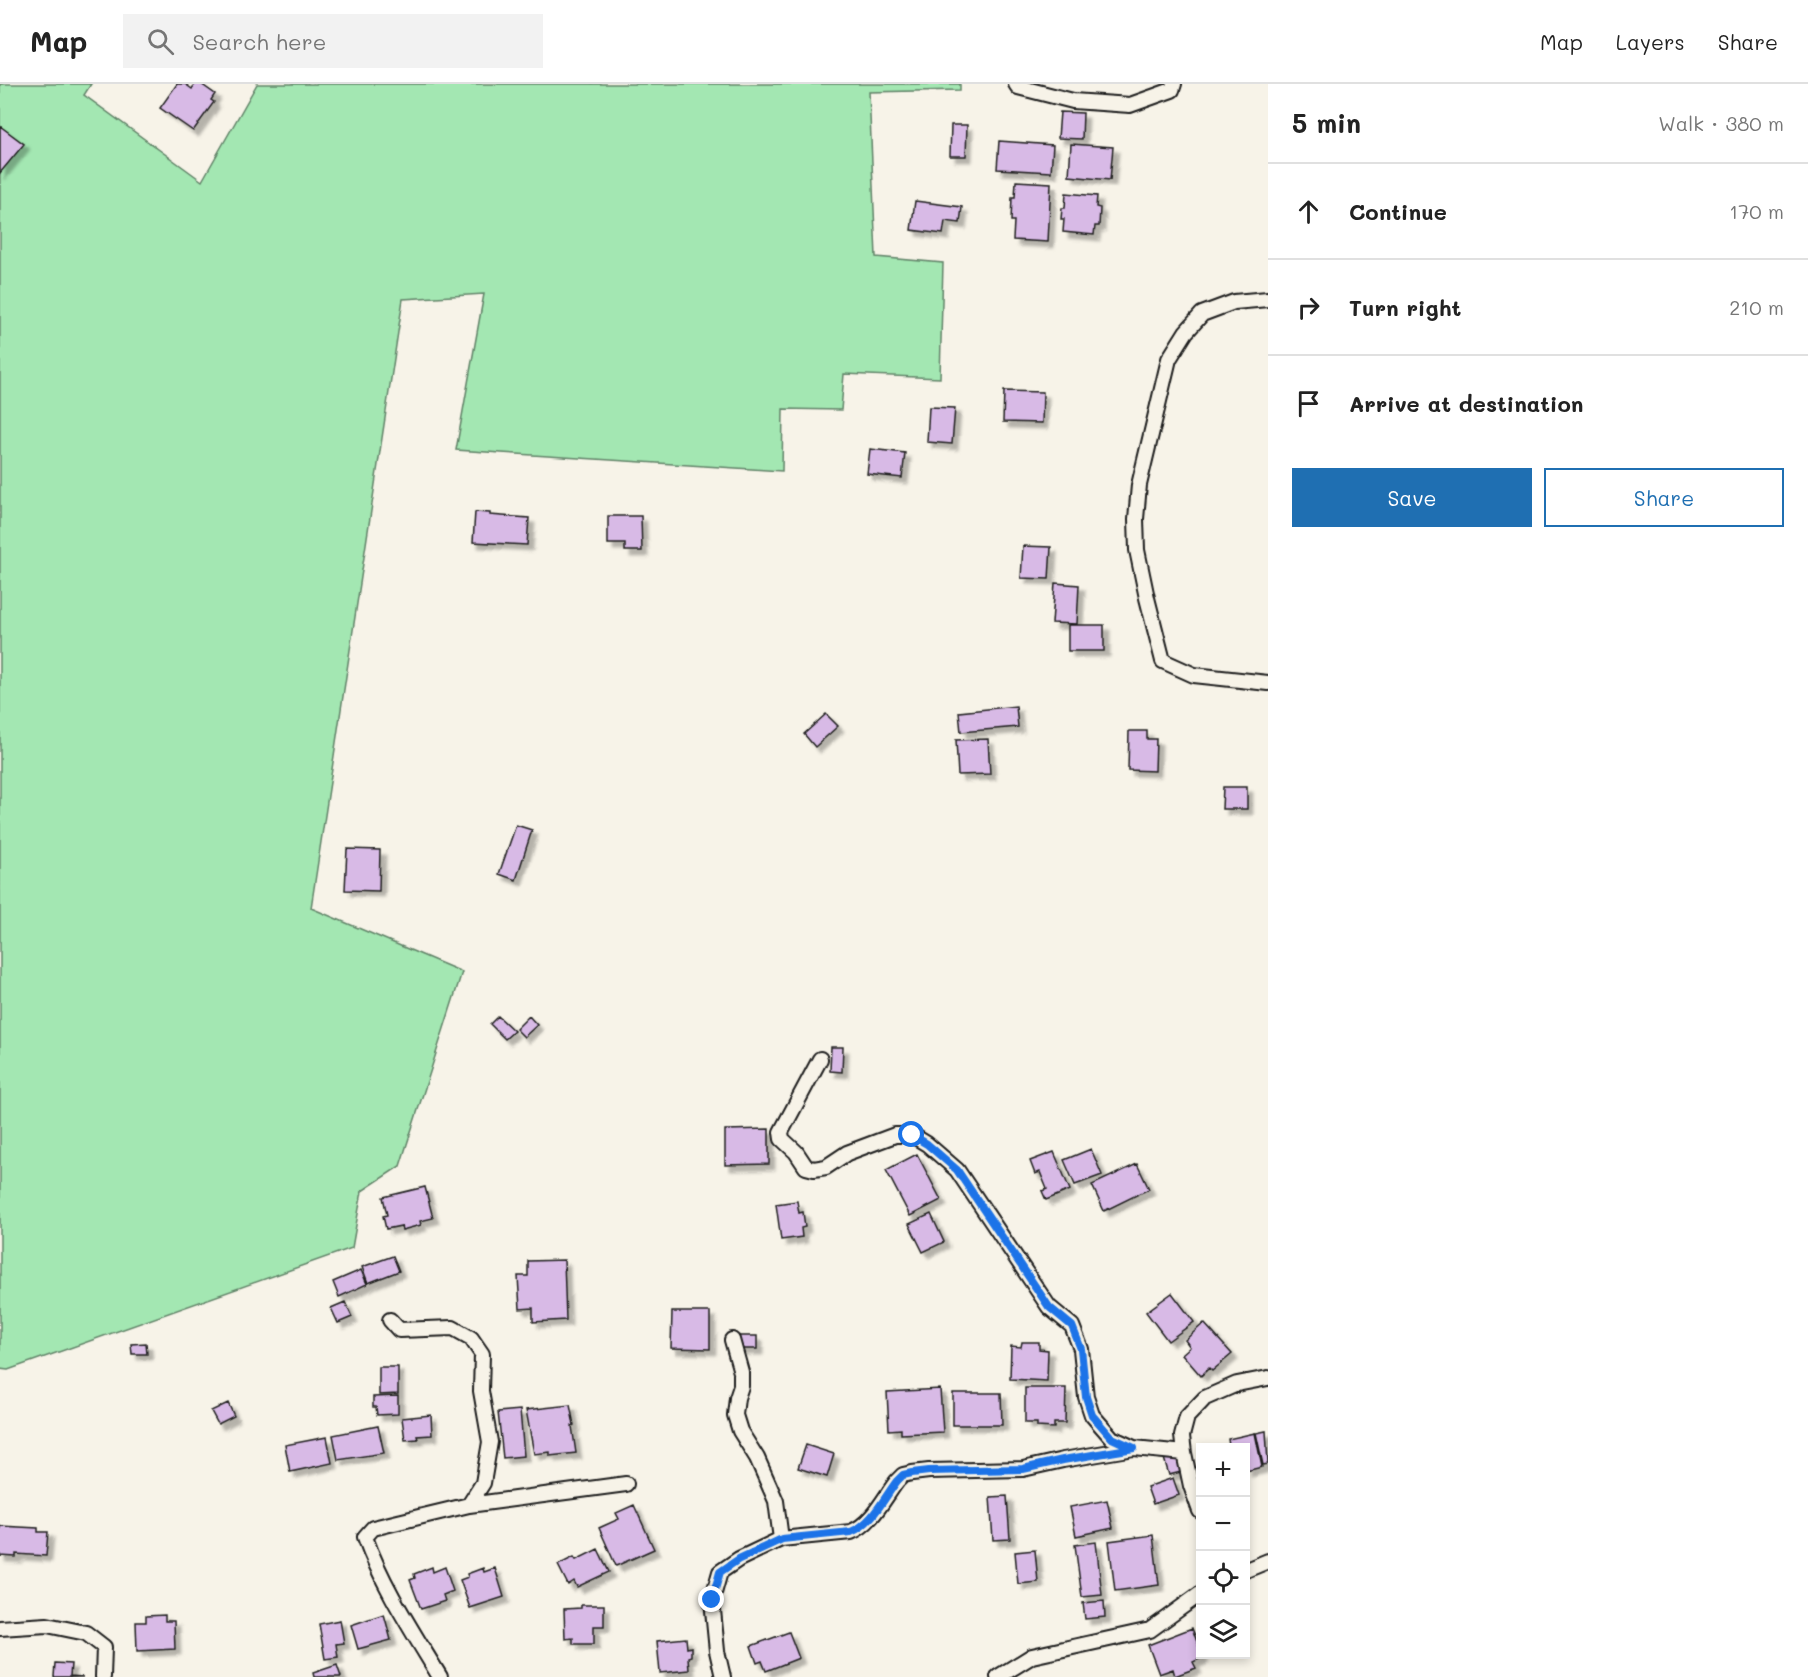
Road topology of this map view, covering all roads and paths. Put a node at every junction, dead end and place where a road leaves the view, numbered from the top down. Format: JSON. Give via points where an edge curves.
{"nodes":[{"id":1,"x":1016,"y":84,"type":"edge"},
{"id":2,"x":1174,"y":84,"type":"edge"},
{"id":3,"x":1268,"y":299,"type":"edge"},
{"id":4,"x":1268,"y":683,"type":"edge"},
{"id":5,"x":820,"y":1059,"type":"dead end"},
{"id":6,"x":390,"y":1320,"type":"dead end"},
{"id":7,"x":732,"y":1340,"type":"dead end"},
{"id":8,"x":1268,"y":1378,"type":"edge"},
{"id":9,"x":1134,"y":1448,"type":"junction"},
{"id":10,"x":1184,"y":1453,"type":"junction"},
{"id":11,"x":627,"y":1485,"type":"dead end"},
{"id":12,"x":1196,"y":1500,"type":"edge"},
{"id":13,"x":469,"y":1505,"type":"junction"},
{"id":14,"x":782,"y":1539,"type":"junction"},
{"id":15,"x":1268,"y":1561,"type":"edge"},
{"id":16,"x":1250,"y":1568,"type":"edge"},
{"id":17,"x":1196,"y":1597,"type":"edge"},
{"id":18,"x":0,"y":1628,"type":"edge"},
{"id":19,"x":103,"y":1677,"type":"edge"},
{"id":20,"x":440,"y":1677,"type":"edge"},
{"id":21,"x":723,"y":1677,"type":"edge"},
{"id":22,"x":998,"y":1677,"type":"edge"}],
"edges":[{"from":1,"to":2,"type":"street","via":[[1073,101],[1130,105],[1172,90]]},
{"from":3,"to":4,"type":"street","via":[[1234,302],[1202,314],[1169,358],[1139,485],[1136,519],[1137,550],[1163,661],[1194,675]]},
{"from":5,"to":9,"type":"street","via":[[782,1132],[782,1139],[806,1167],[814,1169],[895,1135],[912,1135],[957,1170],[1049,1307],[1072,1326],[1081,1349],[1092,1415],[1112,1438]]},
{"from":6,"to":13,"type":"street","via":[[399,1330],[453,1328],[471,1338],[482,1354],[481,1391],[490,1442],[483,1483]]},
{"from":7,"to":14,"type":"street","via":[[741,1372],[735,1415],[776,1501]]},
{"from":8,"to":10,"type":"street","via":[[1237,1384],[1205,1398],[1187,1416],[1182,1436]]},
{"from":9,"to":10,"type":"street"},
{"from":9,"to":14,"type":"street","via":[[1023,1469],[903,1475],[859,1529]]},
{"from":10,"to":12,"type":"street"},
{"from":11,"to":13,"type":"street"},
{"from":13,"to":20,"type":"street","via":[[373,1528],[365,1537],[406,1621]]},
{"from":14,"to":21,"type":"street","via":[[720,1572],[712,1600]]},
{"from":15,"to":16,"type":"street"},
{"from":17,"to":22,"type":"street","via":[[1150,1630],[1032,1656]]},
{"from":18,"to":19,"type":"street","via":[[47,1625],[86,1633],[104,1647]]}]}
